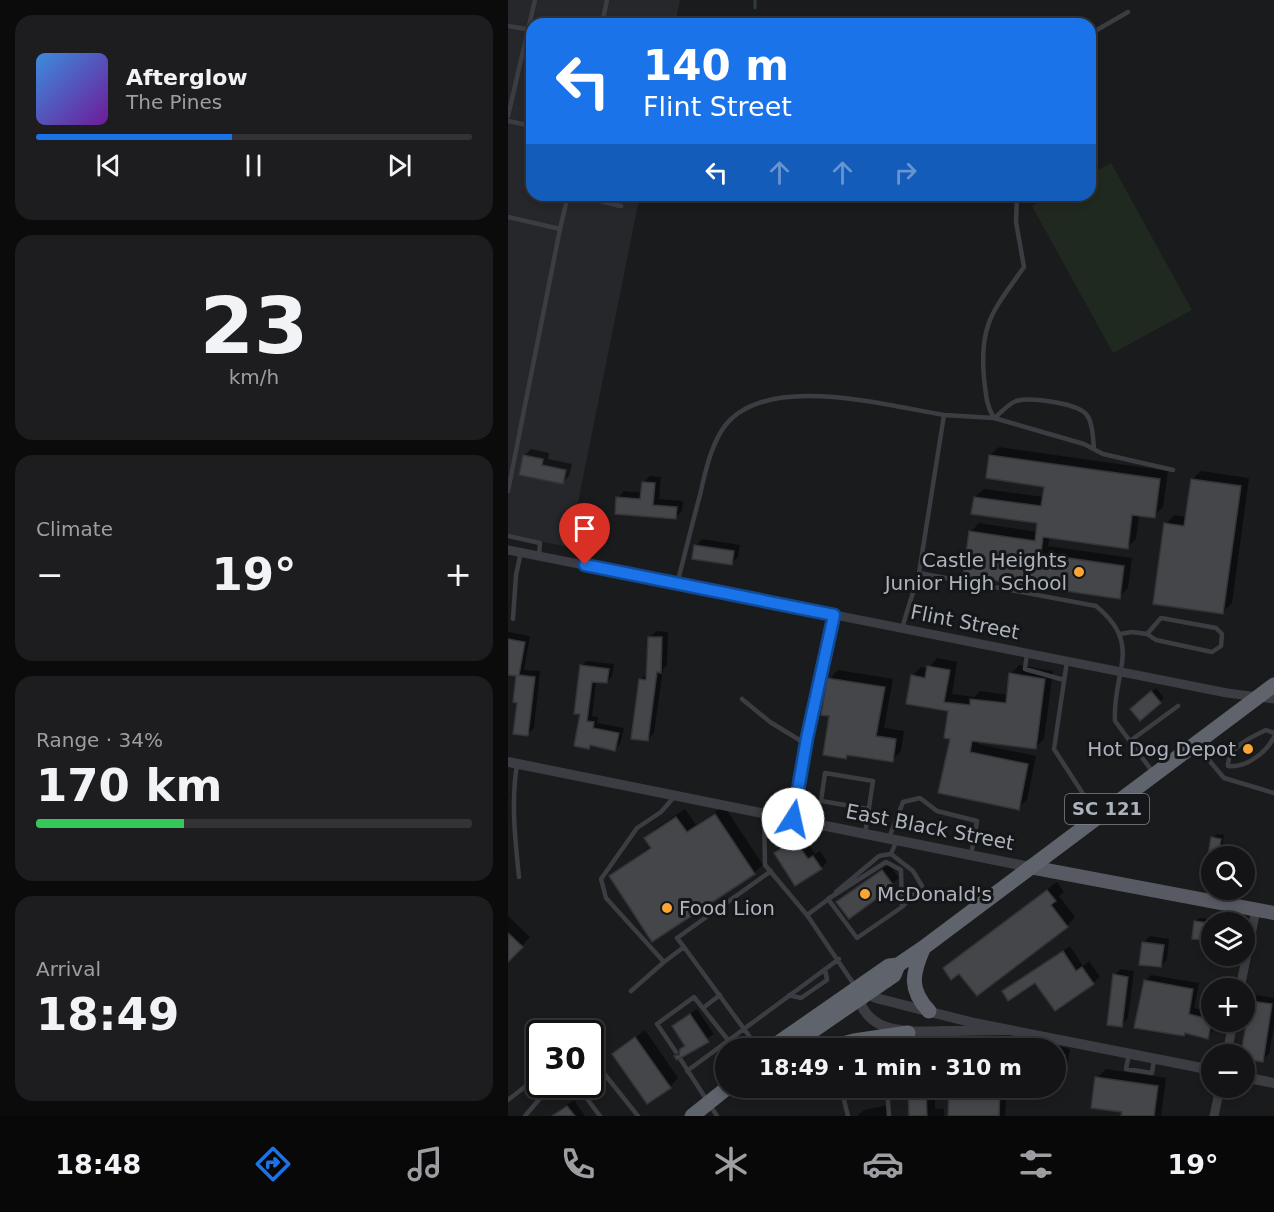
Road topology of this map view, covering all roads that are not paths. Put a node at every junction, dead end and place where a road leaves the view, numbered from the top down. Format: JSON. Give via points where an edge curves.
{"nodes":[{"id":1,"x":535,"y":0,"type":"edge"},
{"id":2,"x":607,"y":0,"type":"edge"},
{"id":3,"x":1128,"y":12,"type":"dead end"},
{"id":4,"x":532,"y":18,"type":"edge"},
{"id":5,"x":603,"y":18,"type":"edge"},
{"id":6,"x":508,"y":26,"type":"edge"},
{"id":7,"x":526,"y":28,"type":"edge"},
{"id":8,"x":1096,"y":31,"type":"edge"},
{"id":9,"x":526,"y":45,"type":"edge"},
{"id":10,"x":508,"y":116,"type":"edge"},
{"id":11,"x":508,"y":121,"type":"edge"},
{"id":12,"x":526,"y":125,"type":"edge"},
{"id":13,"x":567,"y":201,"type":"edge"},
{"id":14,"x":600,"y":201,"type":"edge"},
{"id":15,"x":1017,"y":201,"type":"edge"},
{"id":16,"x":621,"y":206,"type":"dead end"},
{"id":17,"x":508,"y":217,"type":"edge"},
{"id":18,"x":560,"y":229,"type":"junction"},
{"id":19,"x":944,"y":415,"type":"junction"},
{"id":20,"x":994,"y":418,"type":"junction"},
{"id":21,"x":1094,"y":449,"type":"junction"},
{"id":22,"x":1173,"y":470,"type":"dead end"},
{"id":23,"x":508,"y":491,"type":"edge"},
{"id":24,"x":508,"y":536,"type":"edge"},
{"id":25,"x":516,"y":538,"type":"junction"},
{"id":26,"x":514,"y":551,"type":"edge"},
{"id":27,"x":538,"y":556,"type":"junction"},
{"id":28,"x":919,"y":573,"type":"junction"},
{"id":29,"x":677,"y":584,"type":"junction"},
{"id":30,"x":834,"y":615,"type":"junction"},
{"id":31,"x":513,"y":619,"type":"dead end"},
{"id":32,"x":902,"y":628,"type":"junction"},
{"id":33,"x":1120,"y":634,"type":"junction"},
{"id":34,"x":1147,"y":634,"type":"junction"},
{"id":35,"x":1027,"y":653,"type":"junction"},
{"id":36,"x":1067,"y":661,"type":"junction"},
{"id":37,"x":1122,"y":672,"type":"junction"},
{"id":38,"x":1064,"y":680,"type":"junction"},
{"id":39,"x":1273,"y":685,"type":"edge"},
{"id":40,"x":1258,"y":697,"type":"junction"},
{"id":41,"x":742,"y":699,"type":"dead end"},
{"id":42,"x":1273,"y":699,"type":"edge"},
{"id":43,"x":1178,"y":706,"type":"dead end"},
{"id":44,"x":1273,"y":735,"type":"edge"},
{"id":45,"x":1130,"y":741,"type":"junction"},
{"id":46,"x":806,"y":744,"type":"junction"},
{"id":47,"x":1195,"y":744,"type":"junction"},
{"id":48,"x":513,"y":763,"type":"edge"},
{"id":49,"x":1228,"y":766,"type":"junction"},
{"id":50,"x":1220,"y":773,"type":"junction"},
{"id":51,"x":1154,"y":774,"type":"junction"},
{"id":52,"x":1273,"y":793,"type":"edge"},
{"id":53,"x":675,"y":795,"type":"junction"},
{"id":54,"x":869,"y":809,"type":"junction"},
{"id":55,"x":764,"y":813,"type":"junction"},
{"id":56,"x":1098,"y":816,"type":"junction"},
{"id":57,"x":793,"y":819,"type":"junction"},
{"id":58,"x":865,"y":834,"type":"junction"},
{"id":59,"x":893,"y":839,"type":"junction"},
{"id":60,"x":891,"y":854,"type":"junction"},
{"id":61,"x":971,"y":855,"type":"junction"},
{"id":62,"x":1030,"y":867,"type":"junction"},
{"id":63,"x":771,"y":871,"type":"junction"},
{"id":64,"x":519,"y":878,"type":"dead end"},
{"id":65,"x":828,"y":899,"type":"junction"},
{"id":66,"x":902,"y":907,"type":"junction"},
{"id":67,"x":1256,"y":910,"type":"junction"},
{"id":68,"x":1273,"y":914,"type":"edge"},
{"id":69,"x":807,"y":915,"type":"junction"},
{"id":70,"x":684,"y":947,"type":"junction"},
{"id":71,"x":923,"y":948,"type":"junction"},
{"id":72,"x":839,"y":959,"type":"junction"},
{"id":73,"x":664,"y":963,"type":"junction"},
{"id":74,"x":825,"y":969,"type":"junction"},
{"id":75,"x":1242,"y":978,"type":"edge"},
{"id":76,"x":631,"y":991,"type":"dead end"},
{"id":77,"x":861,"y":993,"type":"junction"},
{"id":78,"x":720,"y":995,"type":"junction"},
{"id":79,"x":789,"y":995,"type":"junction"},
{"id":80,"x":703,"y":1008,"type":"junction"},
{"id":81,"x":929,"y":1011,"type":"junction"},
{"id":82,"x":745,"y":1027,"type":"junction"},
{"id":83,"x":807,"y":1028,"type":"junction"},
{"id":84,"x":1009,"y":1030,"type":"junction"},
{"id":85,"x":908,"y":1033,"type":"junction"},
{"id":86,"x":726,"y":1038,"type":"edge"},
{"id":87,"x":731,"y":1038,"type":"edge"},
{"id":88,"x":752,"y":1038,"type":"edge"},
{"id":89,"x":789,"y":1038,"type":"edge"},
{"id":90,"x":797,"y":1038,"type":"edge"},
{"id":91,"x":891,"y":1038,"type":"edge"},
{"id":92,"x":715,"y":1050,"type":"edge"},
{"id":93,"x":676,"y":1052,"type":"dead end"},
{"id":94,"x":1129,"y":1054,"type":"junction"},
{"id":95,"x":1154,"y":1059,"type":"junction"},
{"id":96,"x":680,"y":1060,"type":"dead end"},
{"id":97,"x":1201,"y":1068,"type":"edge"},
{"id":98,"x":687,"y":1071,"type":"junction"},
{"id":99,"x":604,"y":1074,"type":"edge"},
{"id":100,"x":1255,"y":1079,"type":"edge"},
{"id":101,"x":1273,"y":1083,"type":"edge"},
{"id":102,"x":526,"y":1086,"type":"edge"},
{"id":103,"x":540,"y":1098,"type":"edge"},
{"id":104,"x":586,"y":1098,"type":"edge"},
{"id":105,"x":844,"y":1098,"type":"edge"},
{"id":106,"x":888,"y":1098,"type":"edge"},
{"id":107,"x":1218,"y":1098,"type":"edge"},
{"id":108,"x":508,"y":1100,"type":"edge"},
{"id":109,"x":713,"y":1110,"type":"edge"},
{"id":110,"x":525,"y":1116,"type":"edge"},
{"id":111,"x":600,"y":1116,"type":"edge"},
{"id":112,"x":638,"y":1116,"type":"edge"},
{"id":113,"x":692,"y":1116,"type":"edge"},
{"id":114,"x":848,"y":1116,"type":"edge"},
{"id":115,"x":889,"y":1116,"type":"edge"},
{"id":116,"x":1214,"y":1116,"type":"edge"}],
"edges":[{"from":1,"to":4,"type":"lane"},
{"from":2,"to":5,"type":"lane"},
{"from":3,"to":8,"type":"lane"},
{"from":6,"to":7,"type":"lane"},
{"from":9,"to":10,"type":"lane"},
{"from":11,"to":12,"type":"lane"},
{"from":13,"to":18,"type":"lane"},
{"from":14,"to":16,"type":"lane"},
{"from":15,"to":20,"type":"lane","via":[[1016,222],[1024,267],[990,317],[981,349],[987,407]]},
{"from":17,"to":18,"type":"lane"},
{"from":18,"to":23,"type":"lane"},
{"from":19,"to":20,"type":"lane"},
{"from":19,"to":28,"type":"lane"},
{"from":19,"to":29,"type":"lane","via":[[790,395],[772,397],[746,408],[723,428],[714,446]]},
{"from":20,"to":21,"type":"lane"},
{"from":20,"to":21,"type":"lane","via":[[1011,404],[1026,399],[1075,408],[1086,413]]},
{"from":21,"to":22,"type":"lane"},
{"from":24,"to":25,"type":"lane"},
{"from":25,"to":26,"type":"lane"},
{"from":25,"to":27,"type":"lane","via":[[540,543]]},
{"from":26,"to":27,"type":"street","name":"Flint Street"},
{"from":26,"to":31,"type":"lane"},
{"from":27,"to":29,"type":"street","name":"Flint Street"},
{"from":28,"to":32,"type":"lane"},
{"from":28,"to":33,"type":"lane","via":[[1096,606],[1112,619]]},
{"from":29,"to":30,"type":"street","name":"Flint Street"},
{"from":30,"to":32,"type":"street","name":"Flint Street"},
{"from":30,"to":46,"type":"street"},
{"from":32,"to":35,"type":"street","name":"Flint Street"},
{"from":33,"to":34,"type":"lane"},
{"from":33,"to":37,"type":"lane"},
{"from":34,"to":34,"type":"lane","via":[[1156,640],[1212,652],[1221,646],[1222,634],[1216,628],[1161,618]]},
{"from":35,"to":36,"type":"street","name":"Flint Street"},
{"from":35,"to":38,"type":"lane","via":[[1026,669]]},
{"from":36,"to":37,"type":"street","name":"Flint Street"},
{"from":36,"to":38,"type":"lane"},
{"from":37,"to":40,"type":"street","name":"Flint Street"},
{"from":37,"to":45,"type":"lane","via":[[1115,721]]},
{"from":38,"to":56,"type":"lane","via":[[1054,749]]},
{"from":39,"to":40,"type":"highway","number":"SC 121"},
{"from":40,"to":42,"type":"street","name":"Flint Street"},
{"from":40,"to":47,"type":"highway","number":"SC 121"},
{"from":41,"to":46,"type":"lane"},
{"from":43,"to":45,"type":"lane"},
{"from":44,"to":49,"type":"lane","via":[[1270,745],[1243,766]]},
{"from":44,"to":49,"type":"lane","via":[[1266,730],[1250,738],[1231,753]]},
{"from":45,"to":51,"type":"lane"},
{"from":46,"to":57,"type":"street"},
{"from":47,"to":50,"type":"lane"},
{"from":47,"to":51,"type":"highway","number":"SC 121"},
{"from":48,"to":53,"type":"street","name":"East Black Street"},
{"from":48,"to":64,"type":"lane","via":[[513,827]]},
{"from":49,"to":50,"type":"lane"},
{"from":50,"to":52,"type":"lane","via":[[1239,784]]},
{"from":51,"to":56,"type":"highway","number":"SC 121"},
{"from":53,"to":55,"type":"street","name":"East Black Street"},
{"from":53,"to":73,"type":"lane","via":[[661,812],[637,828],[601,879],[606,898]]},
{"from":54,"to":54,"type":"lane","via":[[874,781],[825,773],[821,801]]},
{"from":54,"to":58,"type":"lane"},
{"from":55,"to":57,"type":"street","name":"East Black Street"},
{"from":55,"to":63,"type":"lane","via":[[765,865]]},
{"from":56,"to":62,"type":"highway","number":"SC 121"},
{"from":57,"to":58,"type":"street","name":"East Black Street"},
{"from":58,"to":59,"type":"street","name":"East Black Street"},
{"from":59,"to":60,"type":"lane"},
{"from":59,"to":61,"type":"street","name":"East Black Street"},
{"from":59,"to":61,"type":"lane","via":[[903,802],[920,798],[937,811],[977,821]]},
{"from":60,"to":65,"type":"lane","via":[[879,856]]},
{"from":60,"to":66,"type":"lane","via":[[913,871],[922,886]]},
{"from":61,"to":62,"type":"street","name":"East Black Street"},
{"from":62,"to":67,"type":"main road","name":"East Black Street"},
{"from":62,"to":71,"type":"highway"},
{"from":63,"to":69,"type":"lane"},
{"from":63,"to":70,"type":"lane","via":[[677,938]]},
{"from":65,"to":66,"type":"lane","via":[[857,938]]},
{"from":65,"to":66,"type":"lane","via":[[886,862],[901,870]]},
{"from":65,"to":69,"type":"lane"},
{"from":67,"to":68,"type":"main road","name":"East Black Street"},
{"from":67,"to":75,"type":"street"},
{"from":69,"to":72,"type":"lane"},
{"from":70,"to":73,"type":"lane"},
{"from":70,"to":78,"type":"lane"},
{"from":71,"to":77,"type":"highway","via":[[898,965],[889,966]]},
{"from":71,"to":81,"type":"highway","via":[[914,967],[913,984]]},
{"from":72,"to":74,"type":"lane"},
{"from":72,"to":77,"type":"lane"},
{"from":73,"to":76,"type":"lane"},
{"from":74,"to":79,"type":"lane"},
{"from":74,"to":79,"type":"lane","via":[[826,980],[801,998]]},
{"from":77,"to":81,"type":"street"},
{"from":77,"to":83,"type":"highway"},
{"from":77,"to":85,"type":"street","via":[[868,1015],[878,1024]]},
{"from":78,"to":80,"type":"lane"},
{"from":78,"to":82,"type":"lane"},
{"from":79,"to":82,"type":"lane"},
{"from":80,"to":86,"type":"lane"},
{"from":80,"to":93,"type":"lane","via":[[694,997],[656,1024]]},
{"from":81,"to":84,"type":"street"},
{"from":82,"to":87,"type":"lane"},
{"from":82,"to":88,"type":"lane"},
{"from":83,"to":89,"type":"highway"},
{"from":83,"to":90,"type":"highway"},
{"from":84,"to":85,"type":"street"},
{"from":84,"to":94,"type":"street"},
{"from":85,"to":91,"type":"highway"},
{"from":92,"to":98,"type":"lane"},
{"from":94,"to":95,"type":"street"},
{"from":94,"to":95,"type":"lane","via":[[1126,1069],[1152,1073]]},
{"from":95,"to":97,"type":"street"},
{"from":96,"to":98,"type":"lane"},
{"from":98,"to":109,"type":"lane"},
{"from":99,"to":112,"type":"lane"},
{"from":100,"to":101,"type":"street"},
{"from":102,"to":108,"type":"lane"},
{"from":103,"to":110,"type":"lane"},
{"from":104,"to":111,"type":"lane"},
{"from":105,"to":114,"type":"lane"},
{"from":106,"to":115,"type":"lane"},
{"from":107,"to":116,"type":"street"},
{"from":109,"to":113,"type":"highway"}]}
